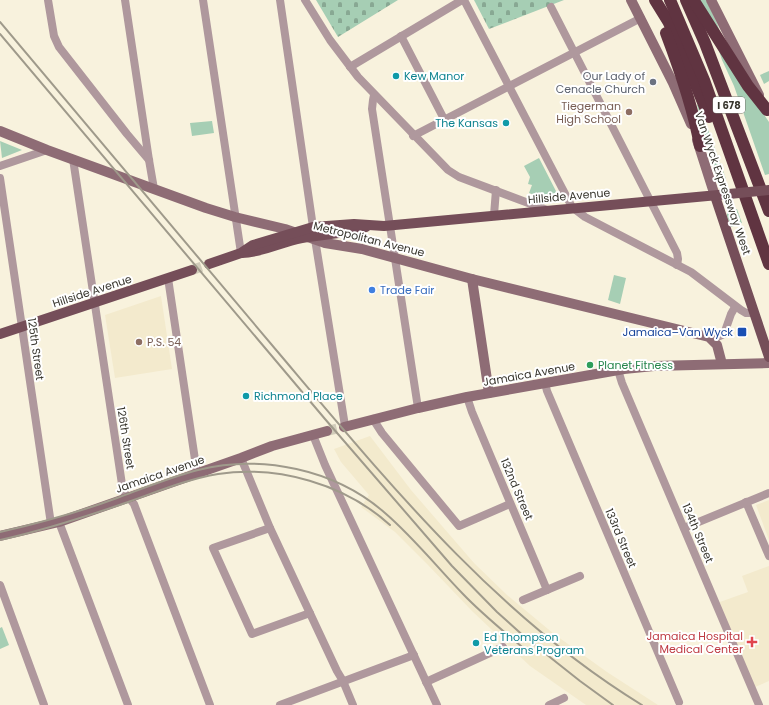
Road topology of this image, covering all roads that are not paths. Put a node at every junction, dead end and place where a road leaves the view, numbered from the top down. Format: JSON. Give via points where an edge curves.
{"nodes":[{"id":1,"x":48,"y":0,"type":"edge"},
{"id":2,"x":125,"y":0,"type":"edge"},
{"id":3,"x":203,"y":0,"type":"edge"},
{"id":4,"x":304,"y":0,"type":"edge"},
{"id":5,"x":463,"y":0,"type":"edge"},
{"id":6,"x":631,"y":0,"type":"edge"},
{"id":7,"x":654,"y":0,"type":"edge"},
{"id":8,"x":670,"y":0,"type":"edge"},
{"id":9,"x":686,"y":0,"type":"edge"},
{"id":10,"x":693,"y":0,"type":"edge"},
{"id":11,"x":710,"y":0,"type":"edge"},
{"id":12,"x":281,"y":1,"type":"edge"},
{"id":13,"x":551,"y":7,"type":"dead end"},
{"id":14,"x":641,"y":18,"type":"junction"},
{"id":15,"x":401,"y":36,"type":"junction"},
{"id":16,"x":575,"y":52,"type":"junction"},
{"id":17,"x":350,"y":67,"type":"junction"},
{"id":18,"x":509,"y":86,"type":"junction"},
{"id":19,"x":374,"y":95,"type":"junction"},
{"id":20,"x":768,"y":112,"type":"edge"},
{"id":21,"x":444,"y":119,"type":"junction"},
{"id":22,"x":0,"y":131,"type":"edge"},
{"id":23,"x":413,"y":136,"type":"junction"},
{"id":24,"x":700,"y":146,"type":"junction"},
{"id":25,"x":47,"y":150,"type":"junction"},
{"id":26,"x":73,"y":159,"type":"junction"},
{"id":27,"x":149,"y":160,"type":"junction"},
{"id":28,"x":0,"y":166,"type":"edge"},
{"id":29,"x":735,"y":168,"type":"junction"},
{"id":30,"x":0,"y":178,"type":"edge"},
{"id":31,"x":154,"y":189,"type":"junction"},
{"id":32,"x":496,"y":190,"type":"junction"},
{"id":33,"x":769,"y":190,"type":"edge"},
{"id":34,"x":714,"y":196,"type":"junction"},
{"id":35,"x":651,"y":201,"type":"junction"},
{"id":36,"x":572,"y":208,"type":"junction"},
{"id":37,"x":547,"y":210,"type":"junction"},
{"id":38,"x":769,"y":211,"type":"edge"},
{"id":39,"x":494,"y":215,"type":"junction"},
{"id":40,"x":235,"y":217,"type":"junction"},
{"id":41,"x":390,"y":225,"type":"junction"},
{"id":42,"x":372,"y":226,"type":"junction"},
{"id":43,"x":314,"y":227,"type":"junction"},
{"id":44,"x":295,"y":232,"type":"junction"},
{"id":45,"x":342,"y":233,"type":"junction"},
{"id":46,"x":312,"y":238,"type":"junction"},
{"id":47,"x":362,"y":249,"type":"junction"},
{"id":48,"x":241,"y":253,"type":"junction"},
{"id":49,"x":395,"y":258,"type":"junction"},
{"id":50,"x":209,"y":264,"type":"tunnel mouth"},
{"id":51,"x":769,"y":264,"type":"edge"},
{"id":52,"x":677,"y":265,"type":"junction"},
{"id":53,"x":192,"y":270,"type":"tunnel mouth"},
{"id":54,"x":168,"y":278,"type":"junction"},
{"id":55,"x":472,"y":278,"type":"junction"},
{"id":56,"x":94,"y":303,"type":"junction"},
{"id":57,"x":736,"y":307,"type":"junction"},
{"id":58,"x":754,"y":314,"type":"junction"},
{"id":59,"x":21,"y":327,"type":"junction"},
{"id":60,"x":0,"y":334,"type":"edge"},
{"id":61,"x":709,"y":337,"type":"junction"},
{"id":62,"x":769,"y":357,"type":"edge"},
{"id":63,"x":769,"y":363,"type":"edge"},
{"id":64,"x":722,"y":364,"type":"junction"},
{"id":65,"x":618,"y":370,"type":"junction"},
{"id":66,"x":545,"y":383,"type":"junction"},
{"id":67,"x":489,"y":393,"type":"junction"},
{"id":68,"x":467,"y":397,"type":"junction"},
{"id":69,"x":418,"y":408,"type":"junction"},
{"id":70,"x":373,"y":419,"type":"junction"},
{"id":71,"x":344,"y":426,"type":"joint"},
{"id":72,"x":327,"y":431,"type":"tunnel mouth"},
{"id":73,"x":313,"y":435,"type":"junction"},
{"id":74,"x":241,"y":458,"type":"junction"},
{"id":75,"x":197,"y":473,"type":"junction"},
{"id":76,"x":769,"y":493,"type":"edge"},
{"id":77,"x":129,"y":497,"type":"junction"},
{"id":78,"x":746,"y":502,"type":"junction"},
{"id":79,"x":510,"y":504,"type":"junction"},
{"id":80,"x":55,"y":523,"type":"junction"},
{"id":81,"x":270,"y":528,"type":"junction"},
{"id":82,"x":684,"y":528,"type":"junction"},
{"id":83,"x":0,"y":536,"type":"edge"},
{"id":84,"x":769,"y":556,"type":"edge"},
{"id":85,"x":580,"y":576,"type":"dead end"},
{"id":86,"x":0,"y":585,"type":"edge"},
{"id":87,"x":546,"y":590,"type":"junction"},
{"id":88,"x":523,"y":600,"type":"dead end"},
{"id":89,"x":310,"y":613,"type":"junction"},
{"id":90,"x":503,"y":647,"type":"dead end"},
{"id":91,"x":414,"y":656,"type":"junction"},
{"id":92,"x":344,"y":681,"type":"junction"},
{"id":93,"x":426,"y":682,"type":"junction"},
{"id":94,"x":564,"y":698,"type":"dead end"},
{"id":95,"x":679,"y":702,"type":"dead end"},
{"id":96,"x":44,"y":705,"type":"edge"},
{"id":97,"x":128,"y":705,"type":"edge"},
{"id":98,"x":210,"y":705,"type":"edge"},
{"id":99,"x":280,"y":705,"type":"edge"},
{"id":100,"x":353,"y":705,"type":"edge"},
{"id":101,"x":437,"y":705,"type":"edge"},
{"id":102,"x":549,"y":705,"type":"edge"},
{"id":103,"x":758,"y":705,"type":"edge"}],
"edges":[{"from":1,"to":27,"type":"street","via":[[54,36],[59,47]]},
{"from":2,"to":27,"type":"street"},
{"from":3,"to":40,"type":"street"},
{"from":4,"to":17,"type":"street"},
{"from":5,"to":15,"type":"street"},
{"from":5,"to":18,"type":"street"},
{"from":6,"to":14,"type":"main road","name":"Van Wyck Expressway West"},
{"from":7,"to":24,"type":"highway","via":[[686,89]]},
{"from":7,"to":29,"type":"highway","via":[[668,21],[707,112]]},
{"from":8,"to":29,"type":"highway","number":"I 678","via":[[704,80]]},
{"from":9,"to":38,"type":"highway","number":"I 678"},
{"from":10,"to":20,"type":"highway","via":[[748,86]]},
{"from":11,"to":20,"type":"main road"},
{"from":12,"to":43,"type":"street"},
{"from":13,"to":16,"type":"street"},
{"from":14,"to":16,"type":"street"},
{"from":14,"to":24,"type":"main road","name":"Van Wyck Expressway West","via":[[676,89]]},
{"from":15,"to":17,"type":"street"},
{"from":15,"to":21,"type":"street"},
{"from":16,"to":18,"type":"street"},
{"from":16,"to":35,"type":"street"},
{"from":17,"to":19,"type":"street"},
{"from":18,"to":21,"type":"street"},
{"from":18,"to":36,"type":"street"},
{"from":19,"to":23,"type":"street"},
{"from":19,"to":41,"type":"street","via":[[372,109]]},
{"from":21,"to":23,"type":"street"},
{"from":22,"to":25,"type":"main road","name":"Metropolitan Avenue"},
{"from":23,"to":32,"type":"street","via":[[451,173]]},
{"from":24,"to":34,"type":"main road","name":"Van Wyck Expressway West"},
{"from":25,"to":26,"type":"main road","name":"Metropolitan Avenue"},
{"from":25,"to":28,"type":"street"},
{"from":26,"to":31,"type":"main road","name":"Metropolitan Avenue"},
{"from":26,"to":56,"type":"street","name":"126th Street"},
{"from":27,"to":31,"type":"street"},
{"from":29,"to":51,"type":"highway","number":"I 678"},
{"from":30,"to":59,"type":"street","name":"125th Street"},
{"from":31,"to":40,"type":"main road","name":"Metropolitan Avenue"},
{"from":32,"to":37,"type":"street"},
{"from":32,"to":39,"type":"street"},
{"from":33,"to":34,"type":"main road","name":"Hillside Avenue","bridge":true},
{"from":34,"to":35,"type":"main road","name":"Hillside Avenue"},
{"from":34,"to":58,"type":"main road","name":"Van Wyck Expressway West"},
{"from":35,"to":36,"type":"main road","name":"Hillside Avenue"},
{"from":35,"to":52,"type":"street","via":[[677,253]]},
{"from":36,"to":37,"type":"main road","name":"Hillside Avenue"},
{"from":36,"to":52,"type":"street"},
{"from":37,"to":39,"type":"main road","name":"Hillside Avenue"},
{"from":39,"to":41,"type":"main road","name":"Hillside Avenue"},
{"from":40,"to":44,"type":"main road","name":"Metropolitan Avenue"},
{"from":40,"to":48,"type":"street"},
{"from":41,"to":42,"type":"main road","name":"Hillside Avenue"},
{"from":41,"to":49,"type":"street"},
{"from":42,"to":43,"type":"main road","name":"Hillside Avenue","via":[[354,224]]},
{"from":42,"to":45,"type":"main road","name":"Hillside Avenue"},
{"from":43,"to":44,"type":"main road","name":"Hillside Avenue"},
{"from":44,"to":46,"type":"main road","name":"Metropolitan Avenue"},
{"from":44,"to":48,"type":"main road","name":"Hillside Avenue","via":[[253,245]]},
{"from":45,"to":46,"type":"main road","name":"Hillside Avenue"},
{"from":45,"to":47,"type":"main road","via":[[345,243]]},
{"from":46,"to":47,"type":"main road","name":"Metropolitan Avenue"},
{"from":46,"to":48,"type":"main road","name":"Hillside Avenue","via":[[296,239],[256,253]]},
{"from":46,"to":71,"type":"street"},
{"from":47,"to":49,"type":"main road","name":"Metropolitan Avenue"},
{"from":48,"to":50,"type":"main road","name":"Hillside Avenue"},
{"from":49,"to":55,"type":"main road","name":"Metropolitan Avenue"},
{"from":49,"to":69,"type":"street"},
{"from":52,"to":57,"type":"street","via":[[696,275]]},
{"from":53,"to":54,"type":"main road","name":"Hillside Avenue"},
{"from":54,"to":56,"type":"main road","name":"Hillside Avenue"},
{"from":54,"to":75,"type":"street"},
{"from":55,"to":61,"type":"main road","name":"Metropolitan Avenue"},
{"from":55,"to":67,"type":"main road"},
{"from":56,"to":59,"type":"main road","name":"Hillside Avenue"},
{"from":56,"to":77,"type":"street","name":"126th Street","via":[[123,491]]},
{"from":57,"to":58,"type":"street","via":[[743,312]]},
{"from":57,"to":61,"type":"street","via":[[724,334]]},
{"from":58,"to":62,"type":"main road","name":"Van Wyck Expressway West"},
{"from":59,"to":60,"type":"main road","name":"Hillside Avenue"},
{"from":59,"to":80,"type":"street","name":"125th Street"},
{"from":61,"to":64,"type":"main road","via":[[717,345]]},
{"from":63,"to":64,"type":"main road","name":"Jamaica Avenue"},
{"from":64,"to":65,"type":"main road","name":"Jamaica Avenue"},
{"from":65,"to":66,"type":"main road","name":"Jamaica Avenue"},
{"from":65,"to":82,"type":"street","name":"134th Street"},
{"from":66,"to":67,"type":"main road","name":"Jamaica Avenue"},
{"from":66,"to":95,"type":"street","name":"133rd Street"},
{"from":67,"to":68,"type":"main road","name":"Jamaica Avenue"},
{"from":68,"to":69,"type":"main road","name":"Jamaica Avenue"},
{"from":68,"to":79,"type":"street","name":"132nd Street"},
{"from":69,"to":70,"type":"main road","name":"Jamaica Avenue"},
{"from":70,"to":71,"type":"main road","name":"Jamaica Avenue"},
{"from":70,"to":79,"type":"street","via":[[459,526]]},
{"from":72,"to":73,"type":"main road","name":"Jamaica Avenue"},
{"from":73,"to":74,"type":"main road","name":"Jamaica Avenue"},
{"from":73,"to":91,"type":"street"},
{"from":74,"to":75,"type":"main road","name":"Jamaica Avenue"},
{"from":74,"to":81,"type":"street"},
{"from":75,"to":77,"type":"main road","name":"Jamaica Avenue"},
{"from":76,"to":78,"type":"street"},
{"from":77,"to":80,"type":"main road","name":"Jamaica Avenue"},
{"from":77,"to":98,"type":"street","name":"126th Street","via":[[134,504]]},
{"from":78,"to":82,"type":"street"},
{"from":78,"to":84,"type":"street"},
{"from":79,"to":87,"type":"street","name":"132nd Street"},
{"from":80,"to":83,"type":"main road","name":"Jamaica Avenue"},
{"from":80,"to":97,"type":"street","name":"125th Street"},
{"from":81,"to":89,"type":"street"},
{"from":81,"to":89,"type":"street","via":[[213,548],[252,634]]},
{"from":82,"to":103,"type":"street","name":"134th Street"},
{"from":85,"to":87,"type":"street"},
{"from":86,"to":96,"type":"street"},
{"from":87,"to":88,"type":"street"},
{"from":89,"to":92,"type":"street"},
{"from":90,"to":93,"type":"street"},
{"from":91,"to":92,"type":"street"},
{"from":91,"to":93,"type":"street"},
{"from":92,"to":99,"type":"street"},
{"from":92,"to":100,"type":"street"},
{"from":93,"to":101,"type":"street"},
{"from":94,"to":102,"type":"street"}]}
